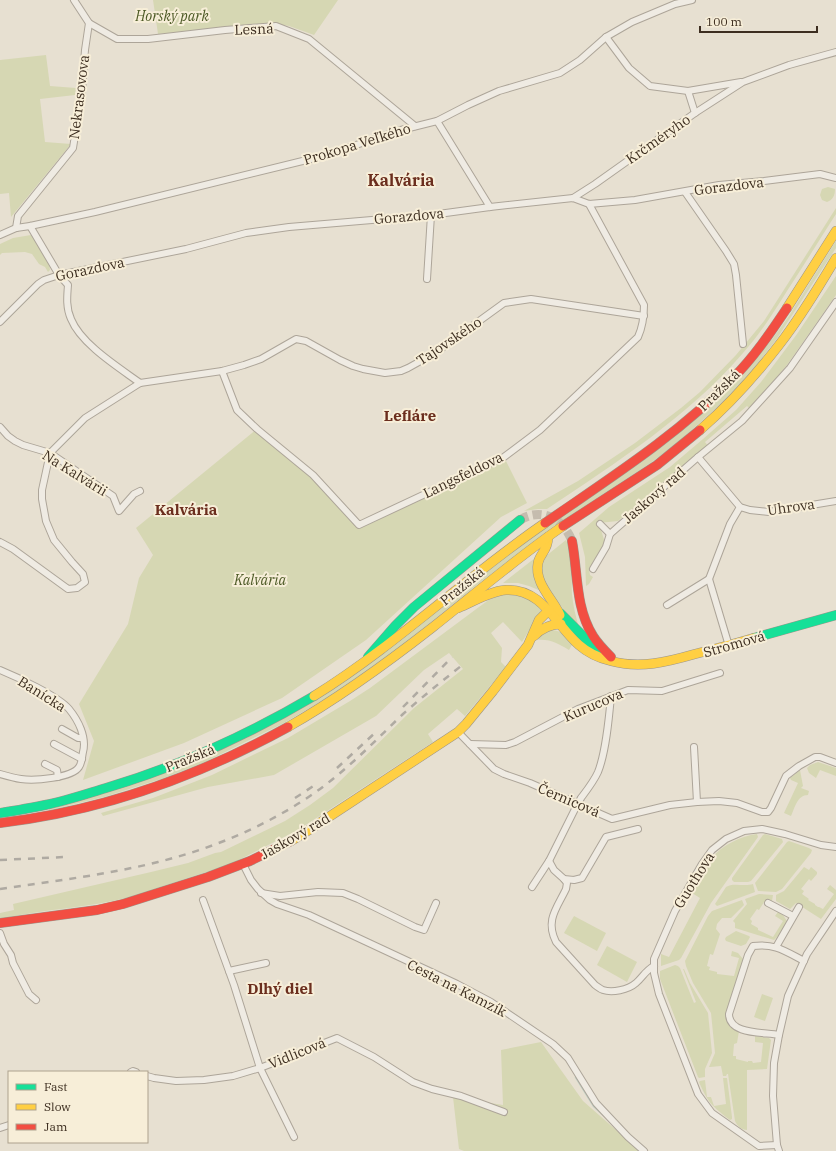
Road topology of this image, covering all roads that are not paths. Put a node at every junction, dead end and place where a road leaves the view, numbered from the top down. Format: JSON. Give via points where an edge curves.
{"nodes":[{"id":1,"x":74,"y":0,"type":"edge"},
{"id":2,"x":692,"y":0,"type":"edge"},
{"id":3,"x":89,"y":23,"type":"junction"},
{"id":4,"x":606,"y":37,"type":"junction"},
{"id":5,"x":836,"y":52,"type":"edge"},
{"id":6,"x":743,"y":82,"type":"junction"},
{"id":7,"x":688,"y":91,"type":"junction"},
{"id":8,"x":695,"y":113,"type":"junction"},
{"id":9,"x":436,"y":121,"type":"junction"},
{"id":10,"x":415,"y":126,"type":"junction"},
{"id":11,"x":836,"y":178,"type":"edge"},
{"id":12,"x":685,"y":192,"type":"junction"},
{"id":13,"x":573,"y":198,"type":"junction"},
{"id":14,"x":589,"y":204,"type":"junction"},
{"id":15,"x":490,"y":207,"type":"junction"},
{"id":16,"x":431,"y":215,"type":"junction"},
{"id":17,"x":30,"y":226,"type":"junction"},
{"id":18,"x":16,"y":228,"type":"junction"},
{"id":19,"x":836,"y":231,"type":"edge"},
{"id":20,"x":0,"y":235,"type":"edge"},
{"id":21,"x":836,"y":258,"type":"edge"},
{"id":22,"x":59,"y":275,"type":"junction"},
{"id":23,"x":427,"y":279,"type":"dead end"},
{"id":24,"x":836,"y":302,"type":"edge"},
{"id":25,"x":644,"y":316,"type":"junction"},
{"id":26,"x":0,"y":322,"type":"edge"},
{"id":27,"x":743,"y":344,"type":"dead end"},
{"id":28,"x":222,"y":371,"type":"junction"},
{"id":29,"x":140,"y":383,"type":"junction"},
{"id":30,"x":0,"y":427,"type":"edge"},
{"id":31,"x":50,"y":453,"type":"junction"},
{"id":32,"x":698,"y":457,"type":"junction"},
{"id":33,"x":140,"y":491,"type":"dead end"},
{"id":34,"x":836,"y":501,"type":"edge"},
{"id":35,"x":740,"y":507,"type":"junction"},
{"id":36,"x":520,"y":520,"type":"tunnel mouth"},
{"id":37,"x":600,"y":524,"type":"dead end"},
{"id":38,"x":610,"y":534,"type":"junction"},
{"id":39,"x":548,"y":537,"type":"junction"},
{"id":40,"x":572,"y":541,"type":"tunnel mouth"},
{"id":41,"x":0,"y":542,"type":"edge"},
{"id":42,"x":593,"y":569,"type":"dead end"},
{"id":43,"x":709,"y":578,"type":"junction"},
{"id":44,"x":667,"y":605,"type":"dead end"},
{"id":45,"x":549,"y":610,"type":"junction"},
{"id":46,"x":452,"y":611,"type":"junction"},
{"id":47,"x":560,"y":613,"type":"junction"},
{"id":48,"x":836,"y":615,"type":"edge"},
{"id":49,"x":561,"y":624,"type":"junction"},
{"id":50,"x":530,"y":640,"type":"junction"},
{"id":51,"x":728,"y":646,"type":"junction"},
{"id":52,"x":611,"y":657,"type":"junction"},
{"id":53,"x":364,"y":663,"type":"junction"},
{"id":54,"x":630,"y":665,"type":"junction"},
{"id":55,"x":0,"y":670,"type":"edge"},
{"id":56,"x":720,"y":672,"type":"dead end"},
{"id":57,"x":611,"y":696,"type":"junction"},
{"id":58,"x":62,"y":729,"type":"dead end"},
{"id":59,"x":458,"y":732,"type":"junction"},
{"id":60,"x":83,"y":738,"type":"junction"},
{"id":61,"x":54,"y":744,"type":"dead end"},
{"id":62,"x":470,"y":744,"type":"junction"},
{"id":63,"x":694,"y":747,"type":"dead end"},
{"id":64,"x":82,"y":759,"type":"junction"},
{"id":65,"x":836,"y":763,"type":"edge"},
{"id":66,"x":45,"y":764,"type":"dead end"},
{"id":67,"x":0,"y":774,"type":"edge"},
{"id":68,"x":58,"y":777,"type":"junction"},
{"id":69,"x":697,"y":802,"type":"junction"},
{"id":70,"x":0,"y":813,"type":"edge"},
{"id":71,"x":0,"y":823,"type":"edge"},
{"id":72,"x":638,"y":828,"type":"dead end"},
{"id":73,"x":836,"y":846,"type":"edge"},
{"id":74,"x":549,"y":861,"type":"junction"},
{"id":75,"x":243,"y":864,"type":"junction"},
{"id":76,"x":564,"y":879,"type":"junction"},
{"id":77,"x":532,"y":887,"type":"dead end"},
{"id":78,"x":261,"y":893,"type":"junction"},
{"id":79,"x":203,"y":900,"type":"dead end"},
{"id":80,"x":436,"y":903,"type":"dead end"},
{"id":81,"x":768,"y":903,"type":"dead end"},
{"id":82,"x":799,"y":907,"type":"dead end"},
{"id":83,"x":836,"y":911,"type":"edge"},
{"id":84,"x":793,"y":916,"type":"junction"},
{"id":85,"x":0,"y":923,"type":"edge"},
{"id":86,"x":0,"y":933,"type":"edge"},
{"id":87,"x":776,"y":947,"type":"junction"},
{"id":88,"x":804,"y":961,"type":"junction"},
{"id":89,"x":266,"y":963,"type":"dead end"},
{"id":90,"x":654,"y":966,"type":"junction"},
{"id":91,"x":229,"y":971,"type":"junction"},
{"id":92,"x":36,"y":1000,"type":"dead end"},
{"id":93,"x":779,"y":1035,"type":"junction"},
{"id":94,"x":260,"y":1068,"type":"junction"},
{"id":95,"x":148,"y":1076,"type":"edge"},
{"id":96,"x":504,"y":1112,"type":"dead end"},
{"id":97,"x":294,"y":1137,"type":"dead end"},
{"id":98,"x":778,"y":1148,"type":"edge"},
{"id":99,"x":644,"y":1151,"type":"edge"}],
"edges":[{"from":1,"to":3,"type":"street"},
{"from":2,"to":4,"type":"street","name":"Prokopa Veľkého","via":[[675,4],[632,22]]},
{"from":3,"to":10,"type":"street","name":"Lesná","via":[[118,39],[148,39],[276,26],[309,39]]},
{"from":3,"to":18,"type":"street","name":"Nekrasovova","via":[[73,148],[18,216]]},
{"from":4,"to":7,"type":"street","name":"Krčméryho","via":[[629,68],[650,86]]},
{"from":4,"to":9,"type":"street","name":"Prokopa Veľkého","via":[[580,60],[560,73],[499,92]]},
{"from":5,"to":6,"type":"street","name":"Krčméryho","via":[[789,65]]},
{"from":6,"to":7,"type":"street","name":"Krčméryho"},
{"from":6,"to":8,"type":"street","name":"Krčméryho"},
{"from":7,"to":8,"type":"street"},
{"from":8,"to":13,"type":"street","name":"Krčméryho"},
{"from":9,"to":10,"type":"street","name":"Prokopa Veľkého"},
{"from":9,"to":15,"type":"street"},
{"from":10,"to":17,"type":"street","name":"Prokopa Veľkého","via":[[323,156]]},
{"from":11,"to":12,"type":"street","name":"Gorazdova","via":[[820,174],[719,185]]},
{"from":12,"to":14,"type":"street","name":"Gorazdova"},
{"from":12,"to":27,"type":"street","via":[[734,264]]},
{"from":13,"to":14,"type":"street","name":"Gorazdova"},
{"from":13,"to":15,"type":"street","name":"Gorazdova"},
{"from":14,"to":25,"type":"street","name":"Langsfeldova","via":[[644,305]]},
{"from":15,"to":16,"type":"street","name":"Gorazdova"},
{"from":16,"to":22,"type":"street","name":"Gorazdova","via":[[246,233],[186,249]]},
{"from":16,"to":23,"type":"street"},
{"from":17,"to":18,"type":"street","name":"Prokopa Veľkého"},
{"from":17,"to":22,"type":"street"},
{"from":18,"to":20,"type":"street","name":"Prokopa Veľkého"},
{"from":19,"to":53,"type":"main road","name":"Pražská","via":[[762,344],[700,410],[633,462],[514,545]]},
{"from":21,"to":39,"type":"main road","name":"Pražská","via":[[778,346],[746,385],[709,422],[656,466]]},
{"from":22,"to":26,"type":"street","name":"Gorazdova","via":[[41,282]]},
{"from":22,"to":29,"type":"street","via":[[68,285],[68,310],[80,334],[89,344]]},
{"from":24,"to":32,"type":"street","via":[[790,368],[742,421]]},
{"from":25,"to":28,"type":"street","name":"Tajovského","via":[[531,299],[504,303],[435,353],[401,371],[385,373],[363,369],[340,360],[306,341],[296,339],[261,359]]},
{"from":25,"to":28,"type":"street","name":"Langsfeldova","via":[[643,327],[638,337],[540,430],[504,458],[359,525],[313,475],[237,410]]},
{"from":28,"to":29,"type":"street","name":"Tajovského"},
{"from":29,"to":31,"type":"street","name":"Tajovského","via":[[85,418]]},
{"from":30,"to":31,"type":"street","name":"Na Kalvárii","via":[[15,441]]},
{"from":31,"to":33,"type":"street","name":"Na Kalvárii","via":[[113,496],[119,511]]},
{"from":31,"to":41,"type":"street","via":[[42,490],[46,521],[57,544],[83,574],[85,582],[77,588],[68,589]]},
{"from":32,"to":35,"type":"street"},
{"from":32,"to":38,"type":"street","name":"Jaskový rad"},
{"from":34,"to":35,"type":"street","name":"Uhrova","via":[[773,512],[759,512]]},
{"from":35,"to":43,"type":"street","via":[[730,524]]},
{"from":36,"to":53,"type":"main road","via":[[414,606]]},
{"from":37,"to":38,"type":"street","name":"Jaskový rad"},
{"from":38,"to":42,"type":"street","name":"Jaskový rad","via":[[606,547]]},
{"from":39,"to":46,"type":"main road","name":"Pražská"},
{"from":39,"to":47,"type":"main road","via":[[547,547],[538,563],[538,572],[546,594]]},
{"from":40,"to":52,"type":"main road","via":[[585,622],[592,636]]},
{"from":43,"to":44,"type":"street"},
{"from":43,"to":51,"type":"street"},
{"from":45,"to":46,"type":"main road","name":"Stromová","via":[[532,595],[513,590],[496,592]]},
{"from":45,"to":47,"type":"main road","name":"Stromová"},
{"from":45,"to":49,"type":"main road","name":"Stromová"},
{"from":45,"to":50,"type":"main road","name":"Jaskový rad","via":[[539,620]]},
{"from":46,"to":71,"type":"main road","name":"Pražská","via":[[349,689],[247,748],[189,774],[137,793],[66,812]]},
{"from":47,"to":49,"type":"main road"},
{"from":47,"to":52,"type":"main road","name":"Stromová","via":[[599,652]]},
{"from":48,"to":51,"type":"main road","name":"Stromová"},
{"from":49,"to":50,"type":"main road","name":"Jaskový rad","via":[[548,624]]},
{"from":49,"to":54,"type":"main road","name":"Stromová","via":[[579,644],[597,656],[611,662]]},
{"from":50,"to":59,"type":"main road","name":"Jaskový rad","via":[[493,691]]},
{"from":51,"to":54,"type":"main road","name":"Stromová","via":[[660,664]]},
{"from":52,"to":54,"type":"main road","name":"Stromová"},
{"from":53,"to":70,"type":"main road","name":"Pražská","via":[[269,722],[190,759],[84,795]]},
{"from":55,"to":60,"type":"street","name":"Banícka","via":[[62,703],[75,718]]},
{"from":56,"to":57,"type":"street","name":"Kurucova","via":[[662,691],[628,690]]},
{"from":57,"to":62,"type":"street","name":"Kurucova","via":[[578,709],[515,742]]},
{"from":57,"to":74,"type":"street","bridge":true,"via":[[601,761],[594,779],[581,798]]},
{"from":58,"to":60,"type":"street"},
{"from":59,"to":62,"type":"street","name":"Černicová"},
{"from":59,"to":75,"type":"main road","name":"Jaskový rad","via":[[302,835]]},
{"from":60,"to":64,"type":"street","name":"Banícka"},
{"from":61,"to":64,"type":"street"},
{"from":62,"to":69,"type":"street","name":"Černicová","via":[[499,772],[612,819],[670,805]]},
{"from":63,"to":69,"type":"street"},
{"from":64,"to":68,"type":"street","via":[[79,767]]},
{"from":65,"to":69,"type":"street","name":"Černicová","via":[[814,757],[791,772],[786,776],[768,812],[737,803]]},
{"from":66,"to":68,"type":"street","via":[[56,770]]},
{"from":67,"to":68,"type":"street","via":[[22,779]]},
{"from":72,"to":76,"type":"street","via":[[606,837],[582,878]]},
{"from":73,"to":90,"type":"street","name":"Guothova","via":[[826,846],[762,829],[741,832],[721,842],[702,864],[675,911],[657,951]]},
{"from":74,"to":76,"type":"street"},
{"from":74,"to":77,"type":"street"},
{"from":75,"to":78,"type":"street","name":"Cesta na Kamzík"},
{"from":75,"to":85,"type":"main road","name":"Jaskový rad","via":[[123,904]]},
{"from":76,"to":90,"type":"street","via":[[567,883],[566,889],[552,918],[551,928],[556,942],[595,986],[607,991],[624,990],[635,984]]},
{"from":78,"to":80,"type":"street","via":[[280,896],[318,892],[342,893],[424,930]]},
{"from":78,"to":99,"type":"street","name":"Cesta na Kamzík","via":[[277,904],[321,920],[450,981],[490,1002],[553,1044],[568,1058],[596,1103]]},
{"from":79,"to":91,"type":"street"},
{"from":81,"to":84,"type":"street"},
{"from":82,"to":84,"type":"street"},
{"from":83,"to":88,"type":"street"},
{"from":84,"to":87,"type":"street"},
{"from":86,"to":92,"type":"street","via":[[29,994]]},
{"from":87,"to":88,"type":"street"},
{"from":87,"to":93,"type":"street","via":[[763,944],[753,946],[729,1017],[740,1029]]},
{"from":88,"to":93,"type":"street","via":[[788,996]]},
{"from":89,"to":91,"type":"street"},
{"from":90,"to":98,"type":"street","name":"Guothova","via":[[659,994],[698,1094],[712,1113],[759,1146]]},
{"from":91,"to":94,"type":"street"},
{"from":93,"to":98,"type":"street","via":[[774,1063],[773,1096]]},
{"from":94,"to":95,"type":"street","name":"Vidlicová","via":[[233,1076],[204,1080],[176,1081]]},
{"from":94,"to":96,"type":"street","name":"Vidlicová","via":[[337,1038],[374,1056],[413,1082]]},
{"from":94,"to":97,"type":"street"}]}
